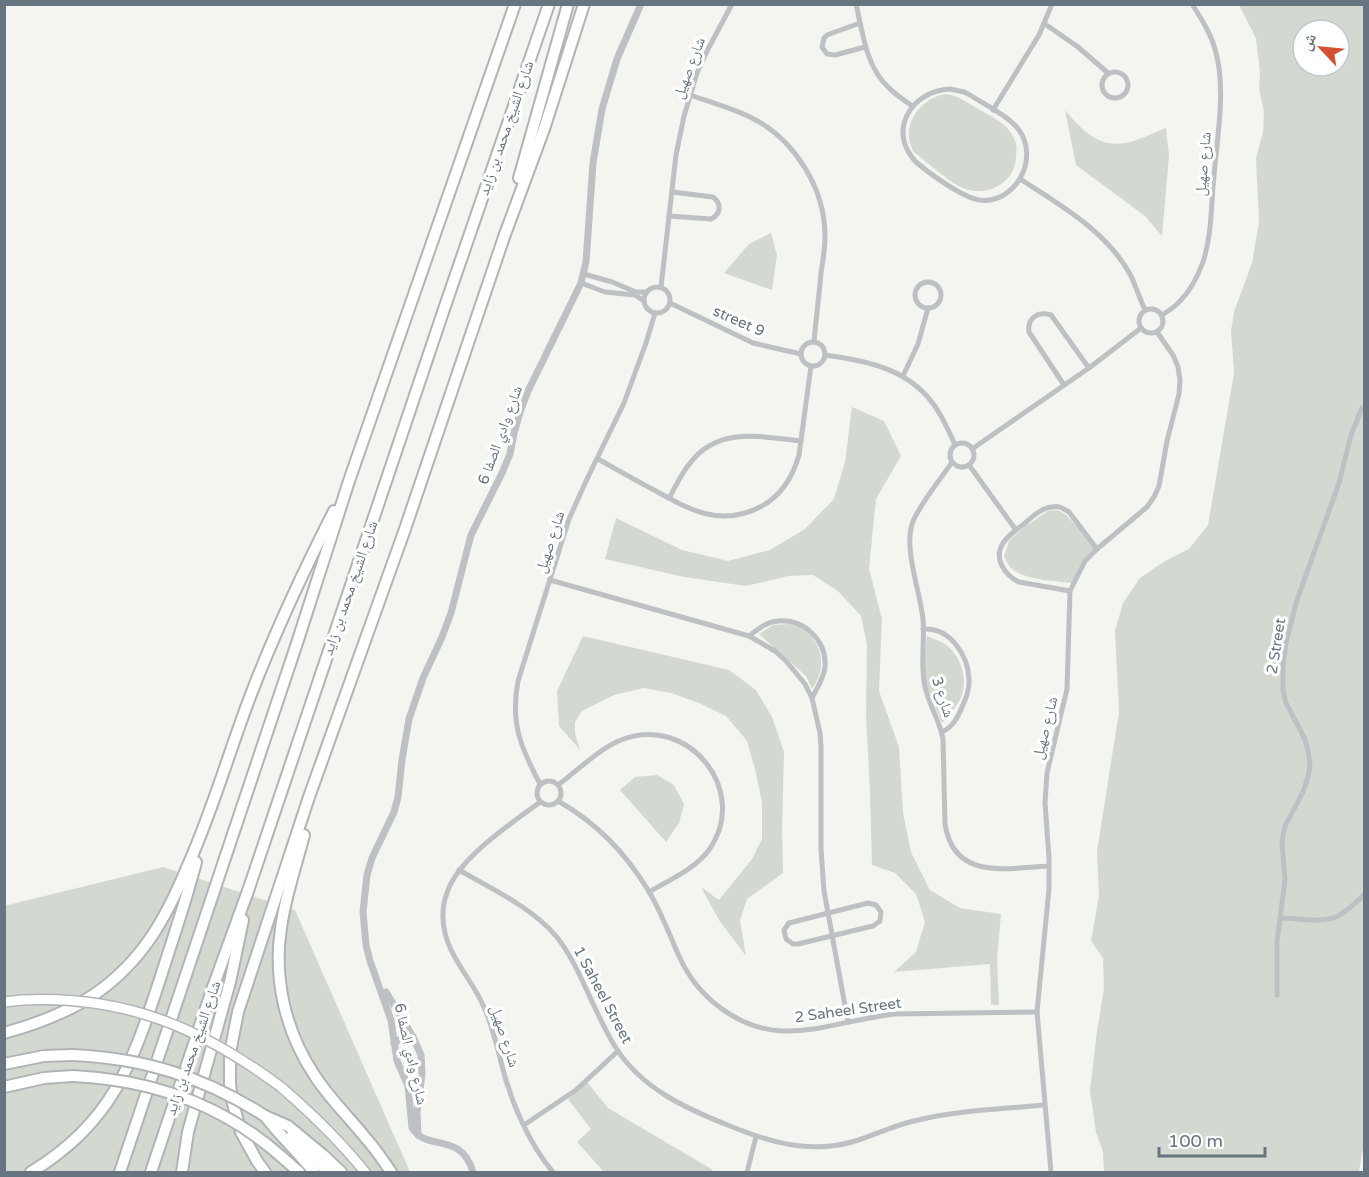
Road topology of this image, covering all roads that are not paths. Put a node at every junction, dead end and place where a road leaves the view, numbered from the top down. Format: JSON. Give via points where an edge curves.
{"nodes":[{"id":1,"x":515,"y":4,"type":"edge"},
{"id":2,"x":549,"y":4,"type":"edge"},
{"id":3,"x":568,"y":4,"type":"edge"},
{"id":4,"x":584,"y":4,"type":"edge"},
{"id":5,"x":641,"y":4,"type":"edge"},
{"id":6,"x":732,"y":4,"type":"edge"},
{"id":7,"x":856,"y":4,"type":"edge"},
{"id":8,"x":1052,"y":4,"type":"edge"},
{"id":9,"x":1192,"y":4,"type":"edge"},
{"id":10,"x":860,"y":23,"type":"junction"},
{"id":11,"x":1045,"y":24,"type":"junction"},
{"id":12,"x":865,"y":47,"type":"junction"},
{"id":13,"x":1108,"y":73,"type":"junction"},
{"id":14,"x":690,"y":95,"type":"junction"},
{"id":15,"x":912,"y":106,"type":"junction"},
{"id":16,"x":993,"y":110,"type":"junction"},
{"id":17,"x":1020,"y":179,"type":"junction"},
{"id":18,"x":672,"y":192,"type":"junction"},
{"id":19,"x":669,"y":216,"type":"junction"},
{"id":20,"x":504,"y":237,"type":"junction"},
{"id":21,"x":584,"y":274,"type":"junction"},
{"id":22,"x":596,"y":277,"type":"junction"},
{"id":23,"x":581,"y":283,"type":"junction"},
{"id":24,"x":592,"y":287,"type":"junction"},
{"id":25,"x":661,"y":287,"type":"junction"},
{"id":26,"x":627,"y":291,"type":"junction"},
{"id":27,"x":646,"y":292,"type":"junction"},
{"id":28,"x":644,"y":301,"type":"junction"},
{"id":29,"x":670,"y":303,"type":"junction"},
{"id":30,"x":928,"y":308,"type":"junction"},
{"id":31,"x":1145,"y":310,"type":"junction"},
{"id":32,"x":655,"y":313,"type":"junction"},
{"id":33,"x":1162,"y":315,"type":"junction"},
{"id":34,"x":1141,"y":328,"type":"junction"},
{"id":35,"x":1157,"y":332,"type":"junction"},
{"id":36,"x":813,"y":342,"type":"junction"},
{"id":37,"x":801,"y":354,"type":"junction"},
{"id":38,"x":825,"y":355,"type":"junction"},
{"id":39,"x":810,"y":366,"type":"junction"},
{"id":40,"x":1089,"y":368,"type":"junction"},
{"id":41,"x":903,"y":376,"type":"junction"},
{"id":42,"x":1064,"y":385,"type":"junction"},
{"id":43,"x":1362,"y":408,"type":"dead end"},
{"id":44,"x":801,"y":441,"type":"junction"},
{"id":45,"x":955,"y":445,"type":"junction"},
{"id":46,"x":972,"y":449,"type":"junction"},
{"id":47,"x":598,"y":459,"type":"junction"},
{"id":48,"x":952,"y":462,"type":"junction"},
{"id":49,"x":969,"y":465,"type":"junction"},
{"id":50,"x":349,"y":481,"type":"junction"},
{"id":51,"x":669,"y":498,"type":"junction"},
{"id":52,"x":1016,"y":530,"type":"junction"},
{"id":53,"x":1097,"y":549,"type":"junction"},
{"id":54,"x":550,"y":580,"type":"junction"},
{"id":55,"x":1070,"y":591,"type":"junction"},
{"id":56,"x":923,"y":629,"type":"junction"},
{"id":57,"x":749,"y":636,"type":"junction"},
{"id":58,"x":812,"y":698,"type":"junction"},
{"id":59,"x":942,"y":732,"type":"junction"},
{"id":60,"x":540,"y":784,"type":"junction"},
{"id":61,"x":558,"y":785,"type":"junction"},
{"id":62,"x":309,"y":797,"type":"junction"},
{"id":63,"x":558,"y":801,"type":"junction"},
{"id":64,"x":540,"y":802,"type":"junction"},
{"id":65,"x":204,"y":830,"type":"junction"},
{"id":66,"x":1049,"y":866,"type":"junction"},
{"id":67,"x":459,"y":870,"type":"junction"},
{"id":68,"x":249,"y":888,"type":"junction"},
{"id":69,"x":650,"y":892,"type":"junction"},
{"id":70,"x":1365,"y":896,"type":"edge"},
{"id":71,"x":827,"y":913,"type":"junction"},
{"id":72,"x":1280,"y":918,"type":"junction"},
{"id":73,"x":832,"y":936,"type":"junction"},
{"id":74,"x":376,"y":977,"type":"junction"},
{"id":75,"x":1277,"y":995,"type":"dead end"},
{"id":76,"x":4,"y":1002,"type":"edge"},
{"id":77,"x":1037,"y":1012,"type":"junction"},
{"id":78,"x":848,"y":1022,"type":"junction"},
{"id":79,"x":4,"y":1033,"type":"edge"},
{"id":80,"x":413,"y":1037,"type":"junction"},
{"id":81,"x":394,"y":1043,"type":"junction"},
{"id":82,"x":618,"y":1051,"type":"junction"},
{"id":83,"x":4,"y":1064,"type":"edge"},
{"id":84,"x":420,"y":1084,"type":"junction"},
{"id":85,"x":408,"y":1086,"type":"junction"},
{"id":86,"x":4,"y":1087,"type":"edge"},
{"id":87,"x":1044,"y":1105,"type":"junction"},
{"id":88,"x":524,"y":1125,"type":"junction"},
{"id":89,"x":418,"y":1135,"type":"junction"},
{"id":90,"x":756,"y":1137,"type":"junction"},
{"id":91,"x":297,"y":1142,"type":"junction"},
{"id":92,"x":31,"y":1173,"type":"edge"},
{"id":93,"x":120,"y":1173,"type":"edge"},
{"id":94,"x":151,"y":1173,"type":"edge"},
{"id":95,"x":182,"y":1173,"type":"edge"},
{"id":96,"x":265,"y":1173,"type":"edge"},
{"id":97,"x":299,"y":1173,"type":"edge"},
{"id":98,"x":314,"y":1173,"type":"edge"},
{"id":99,"x":328,"y":1173,"type":"edge"},
{"id":100,"x":342,"y":1173,"type":"edge"},
{"id":101,"x":365,"y":1173,"type":"edge"},
{"id":102,"x":391,"y":1173,"type":"edge"},
{"id":103,"x":473,"y":1173,"type":"edge"},
{"id":104,"x":553,"y":1173,"type":"edge"},
{"id":105,"x":747,"y":1173,"type":"edge"},
{"id":106,"x":1051,"y":1173,"type":"edge"}],
"edges":[{"from":1,"to":50,"type":"highway","name":"شارع الشيخ محمد بن زايد"},
{"from":2,"to":68,"type":"highway","name":"شارع الشيخ محمد بن زايد"},
{"from":3,"to":20,"type":"highway"},
{"from":4,"to":20,"type":"highway"},
{"from":5,"to":21,"type":"street","name":"شارع وادي الصفا 6","via":[[617,59],[602,109],[593,163]]},
{"from":6,"to":14,"type":"street","name":"شارع صهيل","via":[[707,51]]},
{"from":7,"to":10,"type":"street"},
{"from":8,"to":11,"type":"street"},
{"from":9,"to":33,"type":"street","name":"شارع صهيل","via":[[1211,37],[1220,70],[1209,232],[1197,277],[1180,302]]},
{"from":10,"to":12,"type":"street"},
{"from":10,"to":12,"type":"street","via":[[827,35],[822,47],[831,55]]},
{"from":11,"to":13,"type":"street"},
{"from":11,"to":16,"type":"street"},
{"from":12,"to":15,"type":"street","via":[[878,75]]},
{"from":13,"to":13,"type":"street","via":[[1102,84],[1104,93],[1111,98],[1124,95],[1127,79],[1117,72]]},
{"from":14,"to":18,"type":"street","name":"شارع صهيل","via":[[679,135]]},
{"from":14,"to":36,"type":"street","via":[[745,115],[778,135],[793,151],[816,190],[825,236]]},
{"from":15,"to":16,"type":"street","via":[[931,92],[950,89],[964,92]]},
{"from":15,"to":17,"type":"street","via":[[905,120],[903,139],[910,157],[923,168],[964,195],[982,200],[1008,193]]},
{"from":16,"to":17,"type":"street","via":[[1014,124],[1024,140],[1027,160]]},
{"from":17,"to":31,"type":"street","via":[[1070,210],[1109,246],[1130,275]]},
{"from":18,"to":19,"type":"street","name":"شارع صهيل"},
{"from":18,"to":19,"type":"street","via":[[713,197],[720,209],[711,219]]},
{"from":19,"to":25,"type":"street","name":"شارع صهيل"},
{"from":20,"to":62,"type":"highway"},
{"from":21,"to":22,"type":"street"},
{"from":21,"to":23,"type":"street","name":"شارع وادي الصفا 6"},
{"from":22,"to":24,"type":"street"},
{"from":22,"to":26,"type":"street"},
{"from":23,"to":24,"type":"street"},
{"from":23,"to":74,"type":"street","name":"شارع وادي الصفا 6","via":[[520,412],[510,454],[471,535],[451,612],[409,719],[398,797],[372,858],[364,893],[364,937]]},
{"from":24,"to":26,"type":"street","via":[[605,292]]},
{"from":25,"to":27,"type":"street"},
{"from":25,"to":29,"type":"street","via":[[669,295]]},
{"from":26,"to":27,"type":"street"},
{"from":26,"to":28,"type":"street"},
{"from":27,"to":28,"type":"street"},
{"from":28,"to":32,"type":"street","via":[[647,309]]},
{"from":29,"to":32,"type":"street","via":[[666,310]]},
{"from":29,"to":37,"type":"street","name":"street 9","via":[[753,343]]},
{"from":30,"to":30,"type":"street","via":[[936,305],[941,294],[937,286],[926,283],[918,287],[915,295],[918,303]]},
{"from":30,"to":41,"type":"street","via":[[918,344]]},
{"from":31,"to":33,"type":"street","via":[[1156,310]]},
{"from":31,"to":34,"type":"street","via":[[1139,316]]},
{"from":32,"to":47,"type":"street","name":"شارع صهيل","via":[[628,393]]},
{"from":33,"to":35,"type":"street"},
{"from":34,"to":35,"type":"street","via":[[1146,333]]},
{"from":34,"to":40,"type":"street"},
{"from":35,"to":53,"type":"street","name":"شارع صهيل","via":[[1173,355],[1180,380],[1159,486],[1147,507]]},
{"from":36,"to":37,"type":"street","via":[[803,346]]},
{"from":36,"to":38,"type":"street","via":[[823,347]]},
{"from":37,"to":39,"type":"street","via":[[803,362]]},
{"from":38,"to":39,"type":"street","via":[[822,362]]},
{"from":38,"to":41,"type":"street","via":[[881,366]]},
{"from":39,"to":44,"type":"street"},
{"from":40,"to":42,"type":"street"},
{"from":40,"to":42,"type":"street","via":[[1051,315],[1034,316],[1029,332]]},
{"from":41,"to":45,"type":"street","via":[[938,411]]},
{"from":42,"to":46,"type":"street"},
{"from":43,"to":72,"type":"street","name":"2 Street","via":[[1297,600],[1282,665],[1286,702],[1305,739],[1310,765],[1303,792],[1283,834],[1285,880]]},
{"from":44,"to":51,"type":"street","via":[[744,436],[719,440],[694,458]]},
{"from":44,"to":51,"type":"street","via":[[791,478],[776,496],[755,510],[731,516],[705,515]]},
{"from":45,"to":46,"type":"street","via":[[963,443]]},
{"from":45,"to":48,"type":"street","via":[[950,455]]},
{"from":46,"to":49,"type":"street","via":[[974,456]]},
{"from":47,"to":51,"type":"street"},
{"from":47,"to":54,"type":"street","name":"شارع صهيل","via":[[569,519]]},
{"from":48,"to":49,"type":"street","via":[[962,467]]},
{"from":48,"to":56,"type":"street","name":"3 شارع","via":[[917,513],[910,535]]},
{"from":49,"to":52,"type":"street"},
{"from":50,"to":65,"type":"highway","via":[[264,663]]},
{"from":50,"to":93,"type":"highway","name":"شارع الشيخ محمد بن زايد"},
{"from":52,"to":53,"type":"street","via":[[1043,509],[1057,506],[1069,512]]},
{"from":52,"to":55,"type":"street","via":[[1000,551],[1006,573],[1019,582]]},
{"from":53,"to":55,"type":"street","name":"شارع صهيل","via":[[1085,561]]},
{"from":54,"to":57,"type":"street"},
{"from":54,"to":60,"type":"street","name":"شارع صهيل","via":[[518,681],[514,707],[520,741]]},
{"from":55,"to":66,"type":"street","name":"شارع صهيل","via":[[1067,689],[1045,789]]},
{"from":56,"to":59,"type":"street","name":"3 شارع","via":[[925,688]]},
{"from":56,"to":59,"type":"street","via":[[938,630],[948,636],[968,668],[969,682],[961,710],[952,726]]},
{"from":57,"to":58,"type":"street","via":[[786,661]]},
{"from":57,"to":58,"type":"street","via":[[761,626],[777,621],[807,628],[818,639],[824,654],[825,669]]},
{"from":58,"to":71,"type":"street","via":[[820,733],[821,849]]},
{"from":59,"to":66,"type":"street","name":"3 شارع","via":[[945,824],[957,852],[964,860],[983,868]]},
{"from":60,"to":61,"type":"street","via":[[552,781]]},
{"from":60,"to":64,"type":"street"},
{"from":61,"to":63,"type":"street"},
{"from":61,"to":69,"type":"street","via":[[606,747],[632,736],[664,736],[693,749],[704,760],[713,772],[722,803],[717,834],[700,860]]},
{"from":62,"to":96,"type":"highway","via":[[238,1012],[230,1053],[236,1116],[248,1147]]},
{"from":62,"to":102,"type":"highway","via":[[281,928],[279,967],[284,1006],[296,1043],[315,1077]]},
{"from":63,"to":64,"type":"street","via":[[547,805]]},
{"from":63,"to":69,"type":"street","name":"2 Saheel Street","via":[[603,833]]},
{"from":64,"to":67,"type":"street","name":"شارع صهيل"},
{"from":65,"to":79,"type":"highway","via":[[167,912],[129,965],[79,1005],[40,1023]]},
{"from":65,"to":92,"type":"highway","via":[[144,1029],[125,1074],[98,1116],[81,1134]]},
{"from":66,"to":77,"type":"street","name":"شارع صهيل"},
{"from":67,"to":82,"type":"street","name":"1 Saheel Street","via":[[532,914],[556,937]]},
{"from":67,"to":88,"type":"street","name":"شارع صهيل","via":[[443,906],[446,934],[457,962],[483,1004]]},
{"from":68,"to":94,"type":"highway","name":"شارع الشيخ محمد بن زايد"},
{"from":68,"to":95,"type":"highway","via":[[235,964],[188,1132]]},
{"from":69,"to":78,"type":"street","name":"2 Saheel Street","via":[[686,969],[721,1009],[750,1024],[779,1031]]},
{"from":70,"to":72,"type":"street","via":[[1335,917]]},
{"from":71,"to":73,"type":"street"},
{"from":71,"to":73,"type":"street","via":[[789,923],[784,935],[793,944]]},
{"from":71,"to":73,"type":"street","via":[[868,903],[876,905],[882,916],[877,924]]},
{"from":72,"to":75,"type":"street","name":"2 Street"},
{"from":73,"to":78,"type":"street"},
{"from":74,"to":80,"type":"street","name":"شارع وادي الصفا 6"},
{"from":74,"to":81,"type":"street","name":"شارع وادي الصفا 6","via":[[391,1020]]},
{"from":76,"to":101,"type":"main road","bridge":true,"via":[[90,1002],[135,1011],[178,1027],[261,1073],[307,1110]]},
{"from":77,"to":78,"type":"street","name":"2 Saheel Street","via":[[915,1013]]},
{"from":77,"to":87,"type":"street","name":"شارع صهيل"},
{"from":80,"to":81,"type":"street"},
{"from":80,"to":84,"type":"street","name":"شارع وادي الصفا 6","via":[[422,1064]]},
{"from":81,"to":85,"type":"street","name":"شارع وادي الصفا 6"},
{"from":82,"to":88,"type":"street","via":[[576,1090]]},
{"from":82,"to":90,"type":"street","name":"1 Saheel Street","via":[[646,1081],[678,1103]]},
{"from":83,"to":91,"type":"highway","bridge":true,"via":[[72,1055],[140,1062],[226,1093],[265,1116],[276,1131]]},
{"from":84,"to":85,"type":"street"},
{"from":84,"to":89,"type":"street","name":"شارع وادي الصفا 6"},
{"from":85,"to":89,"type":"street","name":"شارع وادي الصفا 6","via":[[411,1124]]},
{"from":86,"to":97,"type":"highway","bridge":true,"via":[[73,1076],[164,1090],[247,1129]]},
{"from":87,"to":90,"type":"street","name":"1 Saheel Street","via":[[926,1118],[832,1146],[798,1146]]},
{"from":87,"to":106,"type":"street","name":"شارع صهيل"},
{"from":88,"to":104,"type":"street","name":"شارع صهيل"},
{"from":89,"to":103,"type":"street","via":[[455,1147],[467,1158]]},
{"from":90,"to":105,"type":"street"},
{"from":91,"to":98,"type":"highway"},
{"from":91,"to":99,"type":"highway"},
{"from":91,"to":100,"type":"highway"}]}
